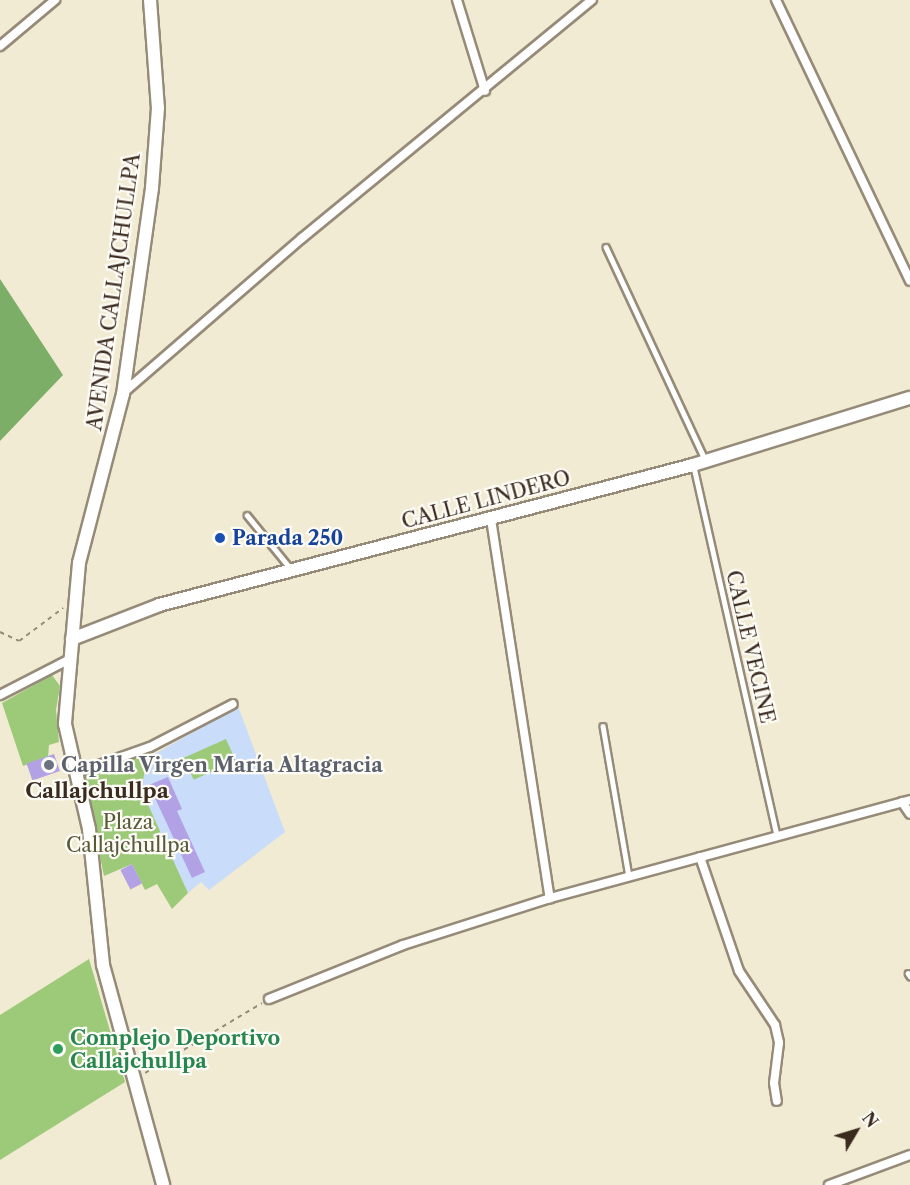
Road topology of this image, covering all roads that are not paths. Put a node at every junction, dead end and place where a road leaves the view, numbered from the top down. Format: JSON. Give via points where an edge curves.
{"nodes":[{"id":1,"x":55,"y":0,"type":"edge"},
{"id":2,"x":150,"y":0,"type":"edge"},
{"id":3,"x":457,"y":0,"type":"edge"},
{"id":4,"x":592,"y":0,"type":"edge"},
{"id":5,"x":777,"y":0,"type":"edge"},
{"id":6,"x":0,"y":46,"type":"edge"},
{"id":7,"x":485,"y":91,"type":"junction"},
{"id":8,"x":606,"y":247,"type":"dead end"},
{"id":9,"x":910,"y":280,"type":"edge"},
{"id":10,"x":123,"y":394,"type":"junction"},
{"id":11,"x":910,"y":398,"type":"edge"},
{"id":12,"x":699,"y":462,"type":"junction"},
{"id":13,"x":247,"y":515,"type":"dead end"},
{"id":14,"x":491,"y":519,"type":"junction"},
{"id":15,"x":293,"y":571,"type":"junction"},
{"id":16,"x":72,"y":639,"type":"junction"},
{"id":17,"x":70,"y":659,"type":"junction"},
{"id":18,"x":0,"y":695,"type":"edge"},
{"id":19,"x":233,"y":704,"type":"dead end"},
{"id":20,"x":603,"y":726,"type":"dead end"},
{"id":21,"x":76,"y":773,"type":"junction"},
{"id":22,"x":906,"y":801,"type":"edge"},
{"id":23,"x":910,"y":814,"type":"edge"},
{"id":24,"x":777,"y":836,"type":"junction"},
{"id":25,"x":700,"y":857,"type":"junction"},
{"id":26,"x":629,"y":876,"type":"junction"},
{"id":27,"x":550,"y":898,"type":"junction"},
{"id":28,"x":268,"y":999,"type":"road end"},
{"id":29,"x":777,"y":1101,"type":"dead end"},
{"id":30,"x":910,"y":1155,"type":"edge"},
{"id":31,"x":164,"y":1185,"type":"edge"},
{"id":32,"x":830,"y":1185,"type":"edge"}],
"edges":[{"from":1,"to":6,"type":"street"},
{"from":2,"to":10,"type":"main road","name":"AVENIDA CALLAJCHULLPA","via":[[158,108],[152,188]]},
{"from":3,"to":7,"type":"street"},
{"from":4,"to":7,"type":"street"},
{"from":5,"to":9,"type":"street"},
{"from":7,"to":10,"type":"street","via":[[302,238]]},
{"from":8,"to":12,"type":"lane","name":"CALLE VECINE"},
{"from":10,"to":16,"type":"main road","name":"AVENIDA CALLAJCHULLPA","via":[[79,563]]},
{"from":11,"to":12,"type":"main road","name":"CALLE LINDERO"},
{"from":12,"to":14,"type":"main road","name":"CALLE LINDERO"},
{"from":12,"to":24,"type":"lane","name":"CALLE VECINE"},
{"from":13,"to":15,"type":"lane"},
{"from":14,"to":15,"type":"main road","name":"CALLE LINDERO"},
{"from":14,"to":27,"type":"street"},
{"from":15,"to":16,"type":"main road","name":"CALLE LINDERO","via":[[159,605]]},
{"from":16,"to":17,"type":"main road","name":"AVENIDA CALLAJCHULLPA"},
{"from":17,"to":18,"type":"street"},
{"from":17,"to":21,"type":"main road","name":"AVENIDA CALLAJCHULLPA","via":[[65,724]]},
{"from":19,"to":21,"type":"street","via":[[150,747]]},
{"from":20,"to":26,"type":"lane"},
{"from":21,"to":31,"type":"main road","name":"AVENIDA CALLAJCHULLPA","via":[[89,829],[103,965]]},
{"from":22,"to":23,"type":"street"},
{"from":22,"to":24,"type":"street"},
{"from":24,"to":25,"type":"street"},
{"from":25,"to":26,"type":"street"},
{"from":25,"to":29,"type":"street","via":[[739,971],[775,1025],[779,1043],[774,1083]]},
{"from":26,"to":27,"type":"street"},
{"from":27,"to":28,"type":"street","via":[[403,945]]},
{"from":30,"to":32,"type":"street"}]}
